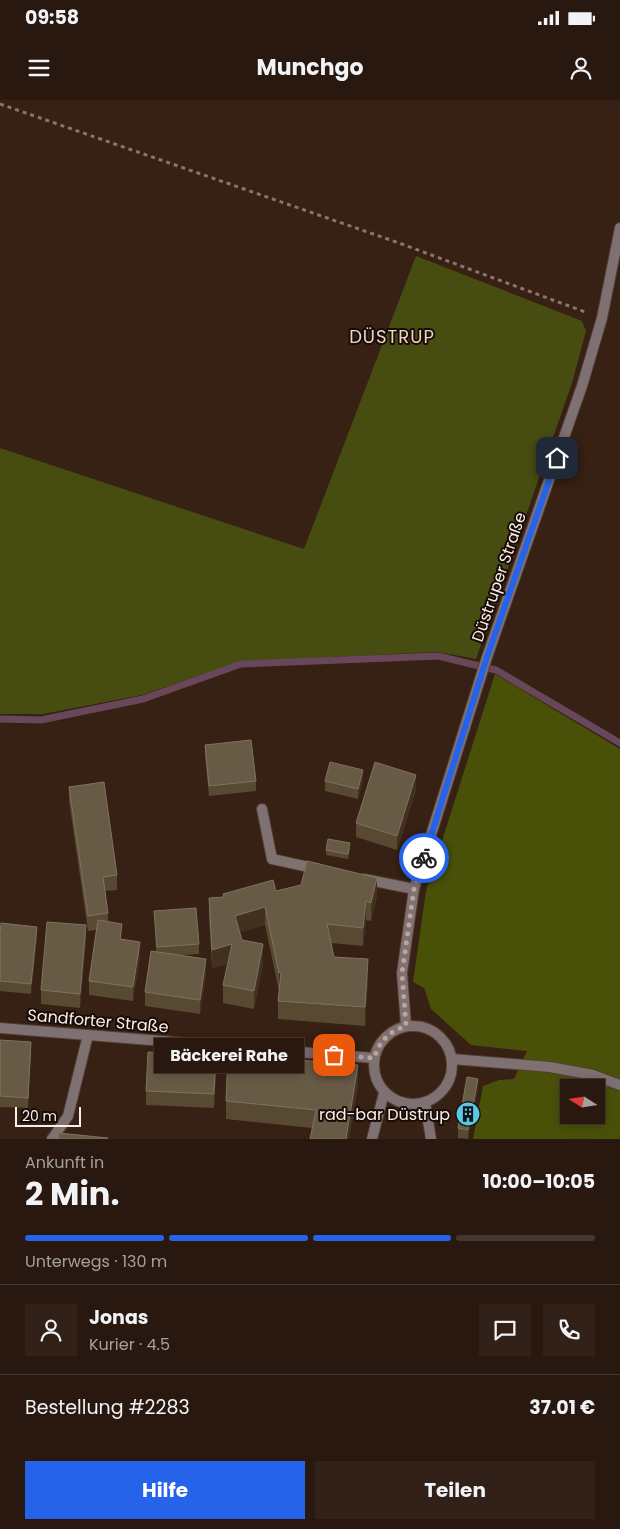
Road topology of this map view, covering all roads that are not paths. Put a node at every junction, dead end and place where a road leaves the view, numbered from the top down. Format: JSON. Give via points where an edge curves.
{"nodes":[{"id":1,"x":620,"y":228,"type":"edge"},
{"id":2,"x":262,"y":809,"type":"dead end"},
{"id":3,"x":329,"y":871,"type":"edge"},
{"id":4,"x":358,"y":877,"type":"edge"},
{"id":5,"x":414,"y":889,"type":"junction"},
{"id":6,"x":406,"y":1026,"type":"junction"},
{"id":7,"x":0,"y":1028,"type":"edge"},
{"id":8,"x":88,"y":1035,"type":"junction"},
{"id":9,"x":374,"y":1058,"type":"junction"},
{"id":10,"x":452,"y":1060,"type":"junction"},
{"id":11,"x":620,"y":1085,"type":"edge"},
{"id":12,"x":384,"y":1093,"type":"junction"},
{"id":13,"x":425,"y":1103,"type":"junction"},
{"id":14,"x":52,"y":1139,"type":"edge"},
{"id":15,"x":372,"y":1139,"type":"edge"},
{"id":16,"x":432,"y":1139,"type":"edge"}],
"edges":[{"from":1,"to":5,"type":"street","name":"Düstruper Straße","via":[[602,318],[582,386],[487,657]]},
{"from":2,"to":3,"type":"street","via":[[272,859]]},
{"from":4,"to":5,"type":"street"},
{"from":5,"to":6,"type":"street","name":"Düstruper Straße","via":[[402,973]]},
{"from":6,"to":9,"type":"street","via":[[385,1037]]},
{"from":6,"to":10,"type":"street","via":[[431,1029],[448,1047]]},
{"from":7,"to":8,"type":"street","name":"Sandforter Straße"},
{"from":8,"to":9,"type":"street","name":"Sandforter Straße"},
{"from":8,"to":14,"type":"street","via":[[68,1116]]},
{"from":9,"to":12,"type":"street","via":[[373,1070]]},
{"from":10,"to":11,"type":"street","via":[[550,1067],[593,1075]]},
{"from":10,"to":13,"type":"street","via":[[446,1086]]},
{"from":12,"to":13,"type":"street","via":[[403,1104]]},
{"from":12,"to":15,"type":"street"},
{"from":13,"to":16,"type":"street"}]}
